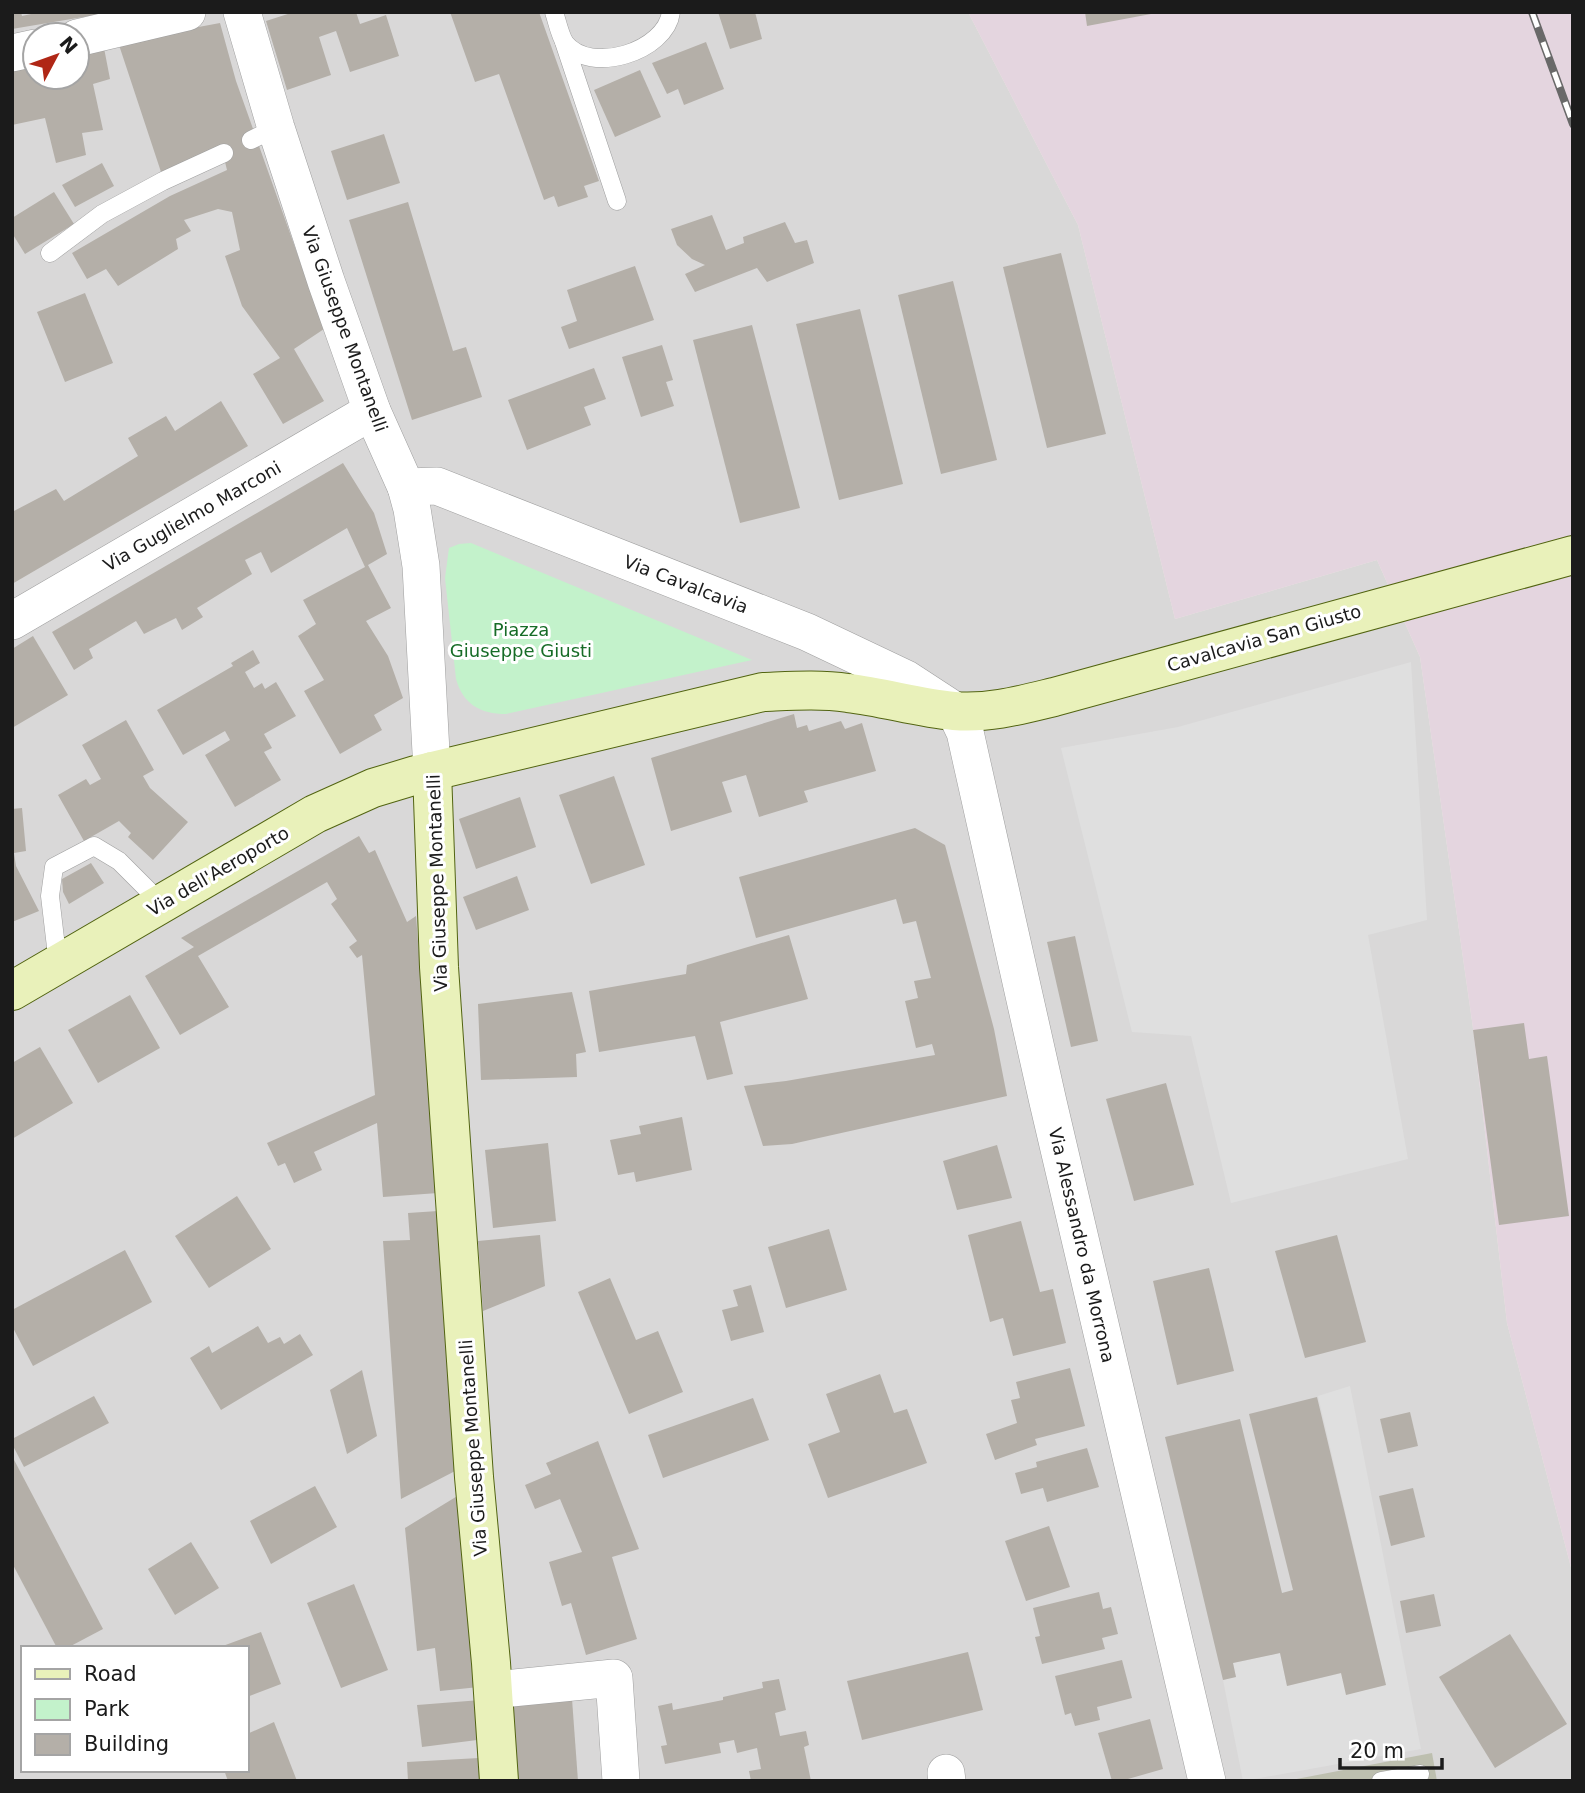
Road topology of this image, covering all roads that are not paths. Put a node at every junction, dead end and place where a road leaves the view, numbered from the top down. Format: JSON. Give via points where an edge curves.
{"nodes":[{"id":1,"x":187,"y":12,"type":"edge"},
{"id":2,"x":242,"y":12,"type":"edge"},
{"id":3,"x":554,"y":12,"type":"edge"},
{"id":4,"x":671,"y":12,"type":"edge"},
{"id":5,"x":91,"y":35,"type":"edge"},
{"id":6,"x":564,"y":42,"type":"junction"},
{"id":7,"x":224,"y":153,"type":"dead end"},
{"id":8,"x":617,"y":201,"type":"dead end"},
{"id":9,"x":50,"y":253,"type":"dead end"},
{"id":10,"x":372,"y":411,"type":"junction"},
{"id":11,"x":406,"y":487,"type":"junction"},
{"id":12,"x":1573,"y":555,"type":"edge"},
{"id":13,"x":12,"y":621,"type":"edge"},
{"id":14,"x":955,"y":711,"type":"junction"},
{"id":15,"x":432,"y":771,"type":"junction"},
{"id":16,"x":162,"y":904,"type":"junction"},
{"id":17,"x":58,"y":964,"type":"junction"},
{"id":18,"x":12,"y":991,"type":"edge"},
{"id":19,"x":493,"y":1690,"type":"junction"},
{"id":20,"x":1420,"y":1774,"type":"dead end"},
{"id":21,"x":499,"y":1781,"type":"edge"},
{"id":22,"x":621,"y":1781,"type":"edge"},
{"id":23,"x":1207,"y":1781,"type":"edge"},
{"id":24,"x":1381,"y":1781,"type":"edge"}],
"edges":[{"from":1,"to":5,"type":"street"},
{"from":2,"to":10,"type":"street","name":"Via Giuseppe Montanelli","via":[[263,134]]},
{"from":3,"to":6,"type":"lane"},
{"from":4,"to":6,"type":"lane","via":[[658,38],[624,55],[595,58]]},
{"from":6,"to":8,"type":"lane"},
{"from":7,"to":9,"type":"lane","via":[[102,214]]},
{"from":10,"to":11,"type":"street","name":"Via Giuseppe Montanelli"},
{"from":10,"to":13,"type":"street","name":"Via Guglielmo Marconi"},
{"from":11,"to":14,"type":"street","name":"Via Cavalcavia","via":[[437,486],[807,632],[906,679]]},
{"from":11,"to":15,"type":"street","name":"Via Giuseppe Montanelli","via":[[421,566]]},
{"from":12,"to":14,"type":"street","name":"Cavalcavia San Giusto","via":[[1054,697],[1001,709]]},
{"from":14,"to":15,"type":"street","via":[[847,692],[762,692]]},
{"from":14,"to":23,"type":"street","name":"Via Alessandro da Morrona","via":[[965,732]]},
{"from":15,"to":16,"type":"street","name":"Via dell'Aeroporto","via":[[341,801]]},
{"from":15,"to":19,"type":"street","name":"Via Giuseppe Montanelli","via":[[439,968]]},
{"from":16,"to":17,"type":"street","name":"Via dell'Aeroporto"},
{"from":16,"to":17,"type":"lane","via":[[119,861],[94,846],[54,867],[50,896]]},
{"from":17,"to":18,"type":"street","name":"Via dell'Aeroporto"},
{"from":19,"to":21,"type":"street","name":"Via Giuseppe Montanelli"},
{"from":19,"to":22,"type":"street","via":[[614,1678]]},
{"from":20,"to":24,"type":"lane"}]}
